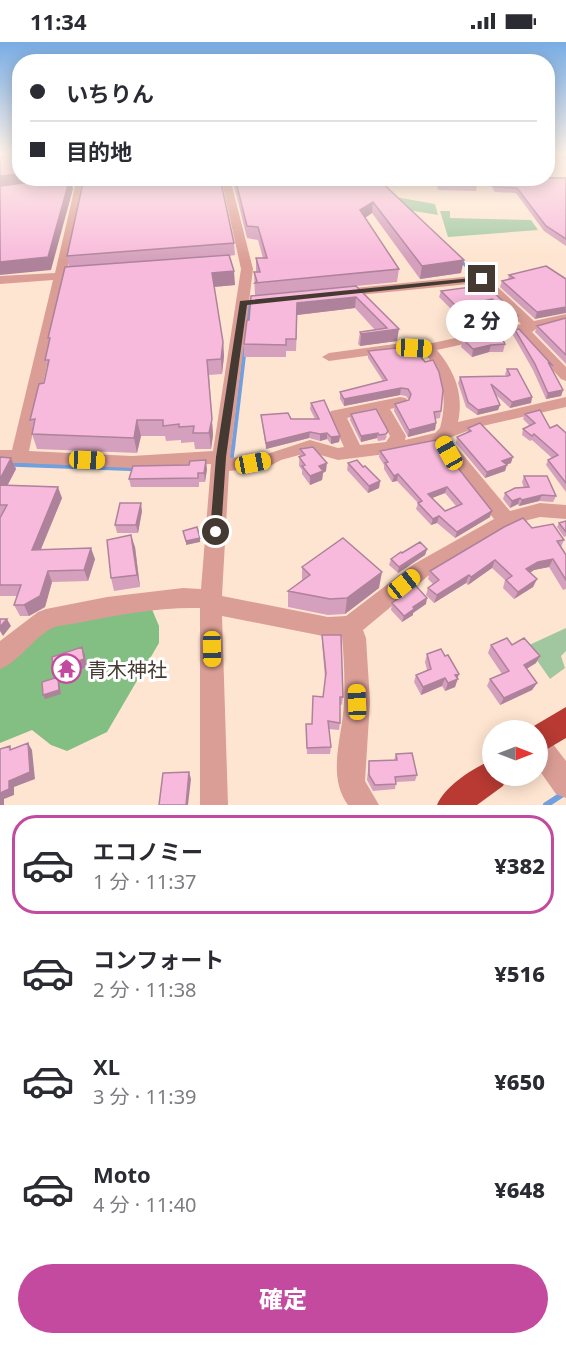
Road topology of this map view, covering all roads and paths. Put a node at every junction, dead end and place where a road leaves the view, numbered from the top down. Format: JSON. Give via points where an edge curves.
{"nodes":[{"id":1,"x":79,"y":190,"type":"edge"},
{"id":2,"x":227,"y":190,"type":"edge"},
{"id":3,"x":463,"y":266,"type":"edge"},
{"id":4,"x":83,"y":274,"type":"edge"},
{"id":5,"x":60,"y":275,"type":"junction"},
{"id":6,"x":478,"y":279,"type":"junction"},
{"id":7,"x":0,"y":280,"type":"edge"},
{"id":8,"x":360,"y":292,"type":"junction"},
{"id":9,"x":324,"y":295,"type":"edge"},
{"id":10,"x":372,"y":306,"type":"edge"},
{"id":11,"x":566,"y":318,"type":"edge"},
{"id":12,"x":531,"y":326,"type":"junction"},
{"id":13,"x":399,"y":333,"type":"edge"},
{"id":14,"x":421,"y":348,"type":"junction"},
{"id":15,"x":329,"y":357,"type":"dead end"},
{"id":16,"x":560,"y":362,"type":"edge"},
{"id":17,"x":566,"y":376,"type":"edge"},
{"id":18,"x":400,"y":402,"type":"edge"},
{"id":19,"x":566,"y":402,"type":"edge"},
{"id":20,"x":380,"y":406,"type":"junction"},
{"id":21,"x":444,"y":434,"type":"junction"},
{"id":22,"x":392,"y":447,"type":"junction"},
{"id":23,"x":355,"y":452,"type":"junction"},
{"id":24,"x":0,"y":456,"type":"edge"},
{"id":25,"x":19,"y":458,"type":"junction"},
{"id":26,"x":220,"y":461,"type":"junction"},
{"id":27,"x":566,"y":512,"type":"edge"},
{"id":28,"x":507,"y":521,"type":"junction"},
{"id":29,"x":211,"y":602,"type":"junction"},
{"id":30,"x":350,"y":626,"type":"junction"},
{"id":31,"x":0,"y":658,"type":"edge"},
{"id":32,"x":566,"y":722,"type":"edge"},
{"id":33,"x":548,"y":735,"type":"edge"},
{"id":34,"x":548,"y":759,"type":"edge"},
{"id":35,"x":563,"y":780,"type":"edge"},
{"id":36,"x":482,"y":782,"type":"edge"},
{"id":37,"x":214,"y":805,"type":"edge"},
{"id":38,"x":365,"y":805,"type":"edge"},
{"id":39,"x":452,"y":805,"type":"edge"}],
"edges":[{"from":1,"to":5,"type":"street"},
{"from":2,"to":26,"type":"street","via":[[249,302]]},
{"from":3,"to":6,"type":"street"},
{"from":4,"to":5,"type":"street"},
{"from":5,"to":7,"type":"street"},
{"from":5,"to":25,"type":"street"},
{"from":6,"to":8,"type":"street"},
{"from":6,"to":12,"type":"street"},
{"from":8,"to":9,"type":"street"},
{"from":8,"to":10,"type":"street"},
{"from":11,"to":12,"type":"street"},
{"from":12,"to":14,"type":"street"},
{"from":12,"to":16,"type":"street","via":[[524,330]]},
{"from":13,"to":14,"type":"street"},
{"from":14,"to":15,"type":"street"},
{"from":14,"to":21,"type":"street","via":[[441,363],[452,388],[454,411]]},
{"from":16,"to":17,"type":"street"},
{"from":18,"to":20,"type":"street"},
{"from":19,"to":21,"type":"street","via":[[474,422]]},
{"from":20,"to":22,"type":"street","via":[[398,436]]},
{"from":20,"to":23,"type":"street","via":[[337,415]]},
{"from":21,"to":22,"type":"street"},
{"from":21,"to":28,"type":"street","via":[[449,453]]},
{"from":22,"to":23,"type":"street"},
{"from":23,"to":26,"type":"street","via":[[331,454],[310,446],[268,460]]},
{"from":24,"to":25,"type":"street"},
{"from":25,"to":26,"type":"street"},
{"from":26,"to":29,"type":"street"},
{"from":27,"to":28,"type":"street","via":[[540,510]]},
{"from":28,"to":30,"type":"street","via":[[421,570]]},
{"from":29,"to":30,"type":"street","via":[[328,627]]},
{"from":29,"to":31,"type":"street","via":[[183,598],[46,619]]},
{"from":29,"to":37,"type":"street"},
{"from":30,"to":38,"type":"street","via":[[357,702],[351,786]]},
{"from":32,"to":33,"type":"highway"},
{"from":34,"to":35,"type":"street"},
{"from":36,"to":39,"type":"highway"}]}
